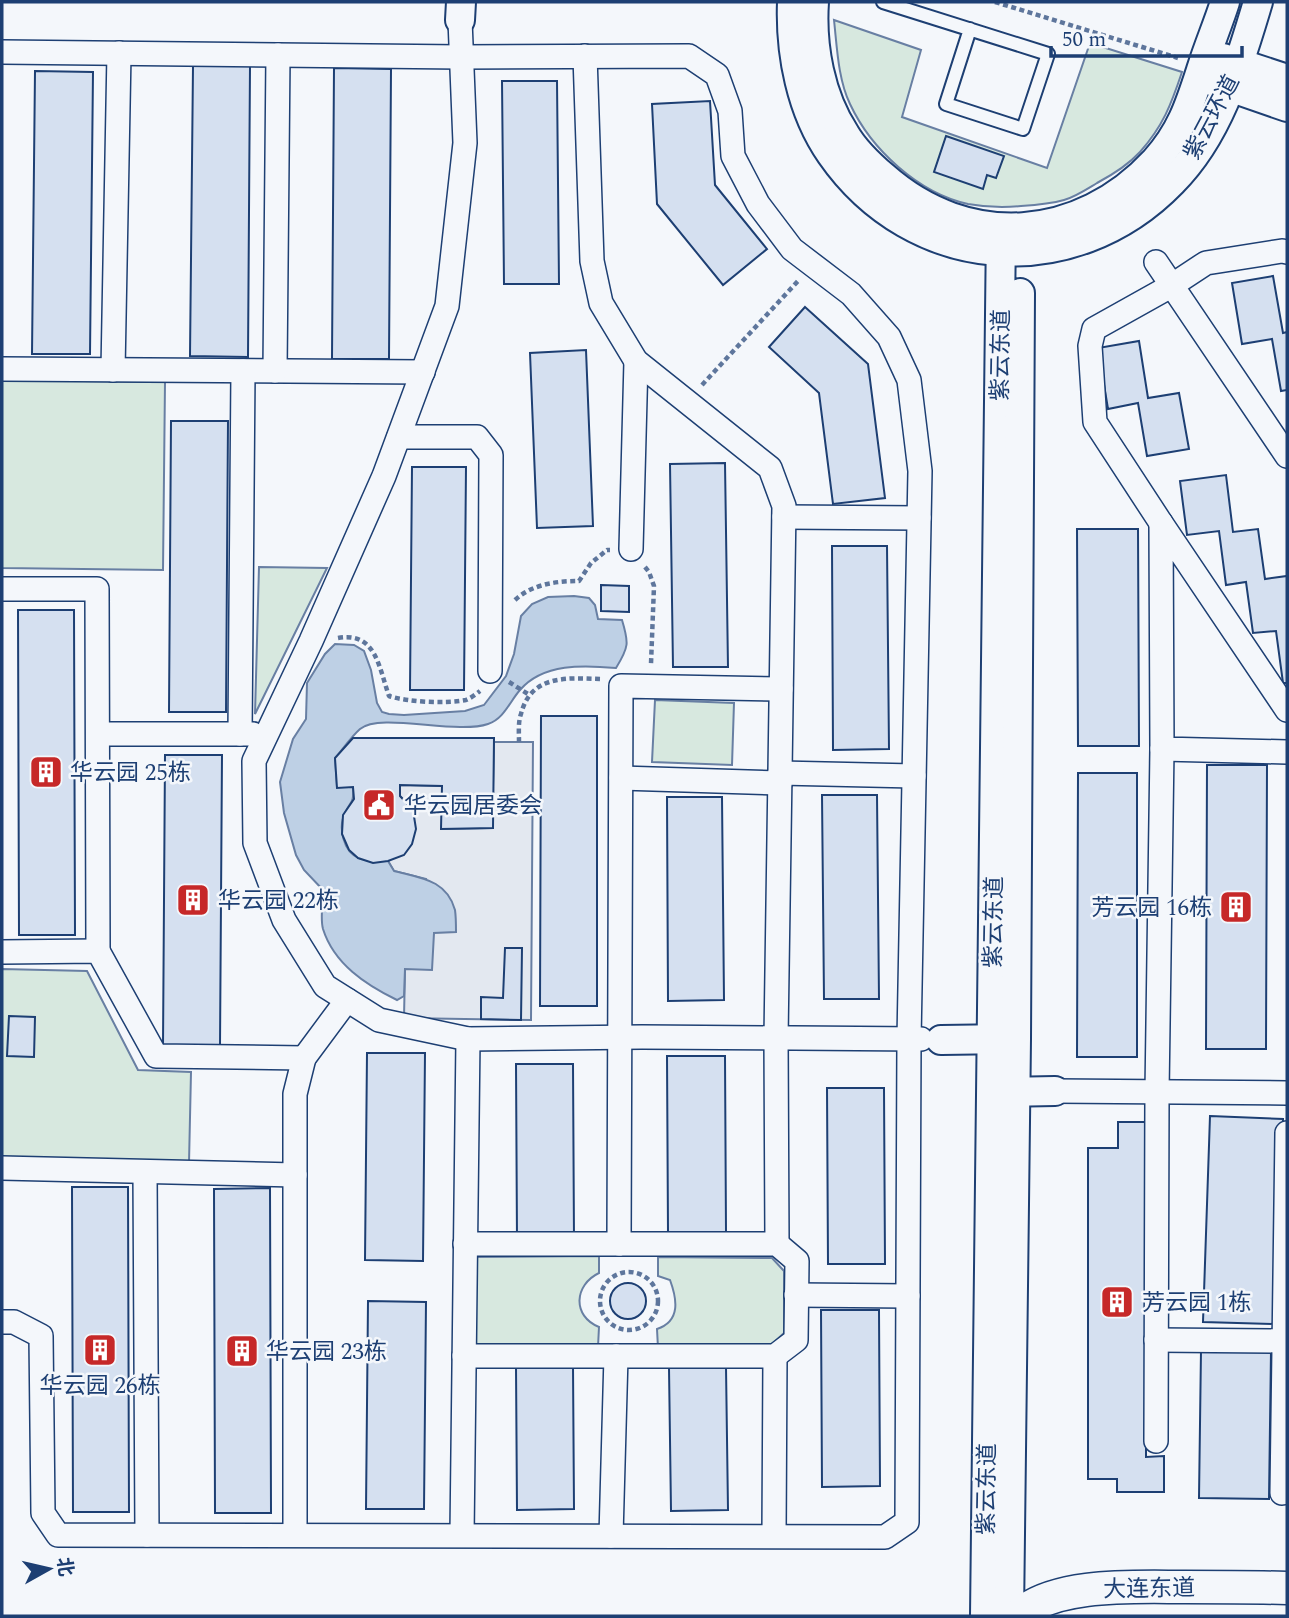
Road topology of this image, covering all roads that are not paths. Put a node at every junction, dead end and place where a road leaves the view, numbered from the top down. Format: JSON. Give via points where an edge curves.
{"nodes":[{"id":1,"x":883,"y":2,"type":"edge"},
{"id":2,"x":1225,"y":2,"type":"edge"},
{"id":3,"x":1258,"y":2,"type":"edge"},
{"id":4,"x":804,"y":7,"type":"edge"},
{"id":5,"x":460,"y":11,"type":"edge"},
{"id":6,"x":970,"y":29,"type":"junction"},
{"id":7,"x":2,"y":52,"type":"edge"},
{"id":8,"x":119,"y":53,"type":"junction"},
{"id":9,"x":278,"y":55,"type":"junction"},
{"id":10,"x":585,"y":56,"type":"junction"},
{"id":11,"x":461,"y":57,"type":"junction"},
{"id":12,"x":1203,"y":65,"type":"junction"},
{"id":13,"x":1235,"y":75,"type":"junction"},
{"id":14,"x":1287,"y":79,"type":"edge"},
{"id":15,"x":1287,"y":107,"type":"edge"},
{"id":16,"x":956,"y":232,"type":"junction"},
{"id":17,"x":1008,"y":243,"type":"junction"},
{"id":18,"x":1287,"y":252,"type":"edge"},
{"id":19,"x":1156,"y":262,"type":"dead end"},
{"id":20,"x":1171,"y":286,"type":"junction"},
{"id":21,"x":1011,"y":310,"type":"junction"},
{"id":22,"x":636,"y":361,"type":"junction"},
{"id":23,"x":2,"y":369,"type":"edge"},
{"id":24,"x":113,"y":370,"type":"junction"},
{"id":25,"x":243,"y":371,"type":"junction"},
{"id":26,"x":275,"y":371,"type":"junction"},
{"id":27,"x":423,"y":372,"type":"junction"},
{"id":28,"x":399,"y":437,"type":"junction"},
{"id":29,"x":1287,"y":456,"type":"edge"},
{"id":30,"x":784,"y":517,"type":"junction"},
{"id":31,"x":919,"y":518,"type":"junction"},
{"id":32,"x":1161,"y":523,"type":"junction"},
{"id":33,"x":631,"y":549,"type":"road end"},
{"id":34,"x":2,"y":589,"type":"edge"},
{"id":35,"x":490,"y":671,"type":"road end"},
{"id":36,"x":781,"y":689,"type":"junction"},
{"id":37,"x":1287,"y":710,"type":"edge"},
{"id":38,"x":98,"y":734,"type":"junction"},
{"id":39,"x":240,"y":734,"type":"junction"},
{"id":40,"x":267,"y":734,"type":"junction"},
{"id":41,"x":1162,"y":749,"type":"junction"},
{"id":42,"x":1287,"y":752,"type":"edge"},
{"id":43,"x":914,"y":776,"type":"junction"},
{"id":44,"x":621,"y":778,"type":"junction"},
{"id":45,"x":780,"y":778,"type":"junction"},
{"id":46,"x":98,"y":951,"type":"junction"},
{"id":47,"x":2,"y":952,"type":"edge"},
{"id":48,"x":347,"y":1000,"type":"junction"},
{"id":49,"x":620,"y":1037,"type":"junction"},
{"id":50,"x":776,"y":1038,"type":"junction"},
{"id":51,"x":468,"y":1039,"type":"junction"},
{"id":52,"x":909,"y":1039,"type":"junction"},
{"id":53,"x":1003,"y":1039,"type":"junction"},
{"id":54,"x":941,"y":1040,"type":"joint"},
{"id":55,"x":304,"y":1058,"type":"junction"},
{"id":56,"x":1055,"y":1091,"type":"joint"},
{"id":57,"x":1002,"y":1092,"type":"junction"},
{"id":58,"x":1157,"y":1092,"type":"junction"},
{"id":59,"x":1287,"y":1093,"type":"edge"},
{"id":60,"x":1287,"y":1133,"type":"edge"},
{"id":61,"x":2,"y":1168,"type":"edge"},
{"id":62,"x":145,"y":1172,"type":"junction"},
{"id":63,"x":295,"y":1175,"type":"junction"},
{"id":64,"x":465,"y":1244,"type":"junction"},
{"id":65,"x":619,"y":1244,"type":"junction"},
{"id":66,"x":777,"y":1244,"type":"junction"},
{"id":67,"x":796,"y":1295,"type":"junction"},
{"id":68,"x":908,"y":1296,"type":"junction"},
{"id":69,"x":2,"y":1322,"type":"edge"},
{"id":70,"x":1156,"y":1340,"type":"junction"},
{"id":71,"x":1286,"y":1341,"type":"edge"},
{"id":72,"x":464,"y":1356,"type":"junction"},
{"id":73,"x":615,"y":1356,"type":"junction"},
{"id":74,"x":775,"y":1356,"type":"junction"},
{"id":75,"x":1156,"y":1441,"type":"dead end"},
{"id":76,"x":1282,"y":1493,"type":"dead end"},
{"id":77,"x":147,"y":1535,"type":"junction"},
{"id":78,"x":295,"y":1535,"type":"junction"},
{"id":79,"x":462,"y":1535,"type":"junction"},
{"id":80,"x":611,"y":1536,"type":"junction"},
{"id":81,"x":774,"y":1536,"type":"junction"},
{"id":82,"x":1287,"y":1588,"type":"edge"},
{"id":83,"x":985,"y":1616,"type":"edge"},
{"id":84,"x":1009,"y":1616,"type":"edge"},
{"id":85,"x":1018,"y":1616,"type":"edge"}],
"edges":[{"from":1,"to":6,"type":"lane"},
{"from":2,"to":12,"type":"street","name":"紫云环道"},
{"from":3,"to":13,"type":"street","name":"紫云环道"},
{"from":4,"to":16,"type":"street","name":"紫云环道","via":[[826,94],[845,135],[895,187]]},
{"from":5,"to":11,"type":"street"},
{"from":6,"to":6,"type":"lane","via":[[946,104],[1023,129],[1048,54]]},
{"from":7,"to":8,"type":"street"},
{"from":8,"to":9,"type":"street"},
{"from":8,"to":24,"type":"street"},
{"from":9,"to":11,"type":"street"},
{"from":9,"to":26,"type":"street"},
{"from":10,"to":11,"type":"street"},
{"from":10,"to":22,"type":"street","via":[[592,261],[601,303]]},
{"from":10,"to":31,"type":"street","via":[[689,56],[717,75],[730,111],[733,156],[758,204],[792,249],[851,294],[889,337],[909,380],[920,471]]},
{"from":11,"to":27,"type":"street","via":[[465,143],[447,306]]},
{"from":12,"to":13,"type":"street"},
{"from":12,"to":17,"type":"street","name":"紫云环道","via":[[1184,120],[1153,163],[1128,186],[1076,216],[1041,226]]},
{"from":13,"to":14,"type":"street"},
{"from":13,"to":15,"type":"street"},
{"from":13,"to":17,"type":"street","name":"紫云环道","via":[[1206,139],[1190,162],[1133,216],[1090,238],[1053,249]]},
{"from":16,"to":17,"type":"street","name":"紫云环道"},
{"from":16,"to":21,"type":"street","via":[[986,268]]},
{"from":17,"to":21,"type":"street","name":"紫云东道"},
{"from":18,"to":20,"type":"street","via":[[1206,263]]},
{"from":19,"to":20,"type":"street"},
{"from":20,"to":29,"type":"street"},
{"from":20,"to":32,"type":"street","via":[[1094,329],[1090,346],[1095,422]]},
{"from":21,"to":53,"type":"street","name":"紫云东道"},
{"from":22,"to":30,"type":"street","via":[[770,468]]},
{"from":22,"to":33,"type":"street"},
{"from":23,"to":24,"type":"street"},
{"from":24,"to":25,"type":"street"},
{"from":25,"to":26,"type":"street"},
{"from":25,"to":39,"type":"street"},
{"from":26,"to":27,"type":"street"},
{"from":27,"to":28,"type":"street"},
{"from":28,"to":35,"type":"street","via":[[477,437],[492,455]]},
{"from":28,"to":40,"type":"street"},
{"from":30,"to":31,"type":"street"},
{"from":30,"to":36,"type":"street"},
{"from":31,"to":43,"type":"street"},
{"from":32,"to":37,"type":"street"},
{"from":32,"to":41,"type":"street"},
{"from":34,"to":38,"type":"street","via":[[97,589]]},
{"from":36,"to":44,"type":"street","via":[[621,686]]},
{"from":36,"to":45,"type":"street"},
{"from":38,"to":39,"type":"street"},
{"from":38,"to":46,"type":"street"},
{"from":39,"to":40,"type":"street"},
{"from":40,"to":48,"type":"street","via":[[254,761],[255,843],[284,920],[325,986]]},
{"from":41,"to":42,"type":"street"},
{"from":41,"to":58,"type":"street"},
{"from":43,"to":45,"type":"street"},
{"from":43,"to":52,"type":"street"},
{"from":44,"to":45,"type":"street"},
{"from":44,"to":49,"type":"street"},
{"from":45,"to":50,"type":"street"},
{"from":46,"to":47,"type":"street"},
{"from":46,"to":55,"type":"street","via":[[156,1056]]},
{"from":48,"to":51,"type":"street","via":[[379,1020]]},
{"from":48,"to":55,"type":"street"},
{"from":49,"to":50,"type":"street"},
{"from":49,"to":51,"type":"street"},
{"from":49,"to":65,"type":"street"},
{"from":50,"to":52,"type":"street"},
{"from":50,"to":66,"type":"street"},
{"from":51,"to":64,"type":"street"},
{"from":52,"to":54,"type":"street"},
{"from":52,"to":68,"type":"street"},
{"from":53,"to":54,"type":"street"},
{"from":53,"to":57,"type":"street","name":"紫云东道"},
{"from":55,"to":63,"type":"street","via":[[295,1094]]},
{"from":56,"to":57,"type":"street"},
{"from":56,"to":58,"type":"street"},
{"from":57,"to":83,"type":"street","name":"紫云东道"},
{"from":57,"to":84,"type":"street","name":"紫云东道"},
{"from":58,"to":59,"type":"street"},
{"from":58,"to":70,"type":"street"},
{"from":60,"to":71,"type":"street"},
{"from":61,"to":62,"type":"street"},
{"from":62,"to":63,"type":"street"},
{"from":62,"to":77,"type":"street"},
{"from":63,"to":78,"type":"street"},
{"from":64,"to":65,"type":"street"},
{"from":64,"to":72,"type":"street"},
{"from":65,"to":66,"type":"street"},
{"from":66,"to":67,"type":"street","via":[[797,1261]]},
{"from":67,"to":68,"type":"street"},
{"from":67,"to":74,"type":"street","via":[[796,1340]]},
{"from":68,"to":81,"type":"street","via":[[906,1522],[885,1536]]},
{"from":69,"to":77,"type":"street","via":[[14,1322],[41,1336],[43,1513],[58,1535]]},
{"from":70,"to":71,"type":"street"},
{"from":70,"to":75,"type":"street"},
{"from":71,"to":76,"type":"street"},
{"from":72,"to":73,"type":"street"},
{"from":72,"to":79,"type":"street"},
{"from":73,"to":74,"type":"street"},
{"from":73,"to":80,"type":"street"},
{"from":74,"to":81,"type":"street"},
{"from":77,"to":78,"type":"street"},
{"from":78,"to":79,"type":"street"},
{"from":79,"to":80,"type":"street"},
{"from":80,"to":81,"type":"street"},
{"from":82,"to":85,"type":"main road","name":"大连东道","via":[[1098,1588],[1056,1596]]}]}
